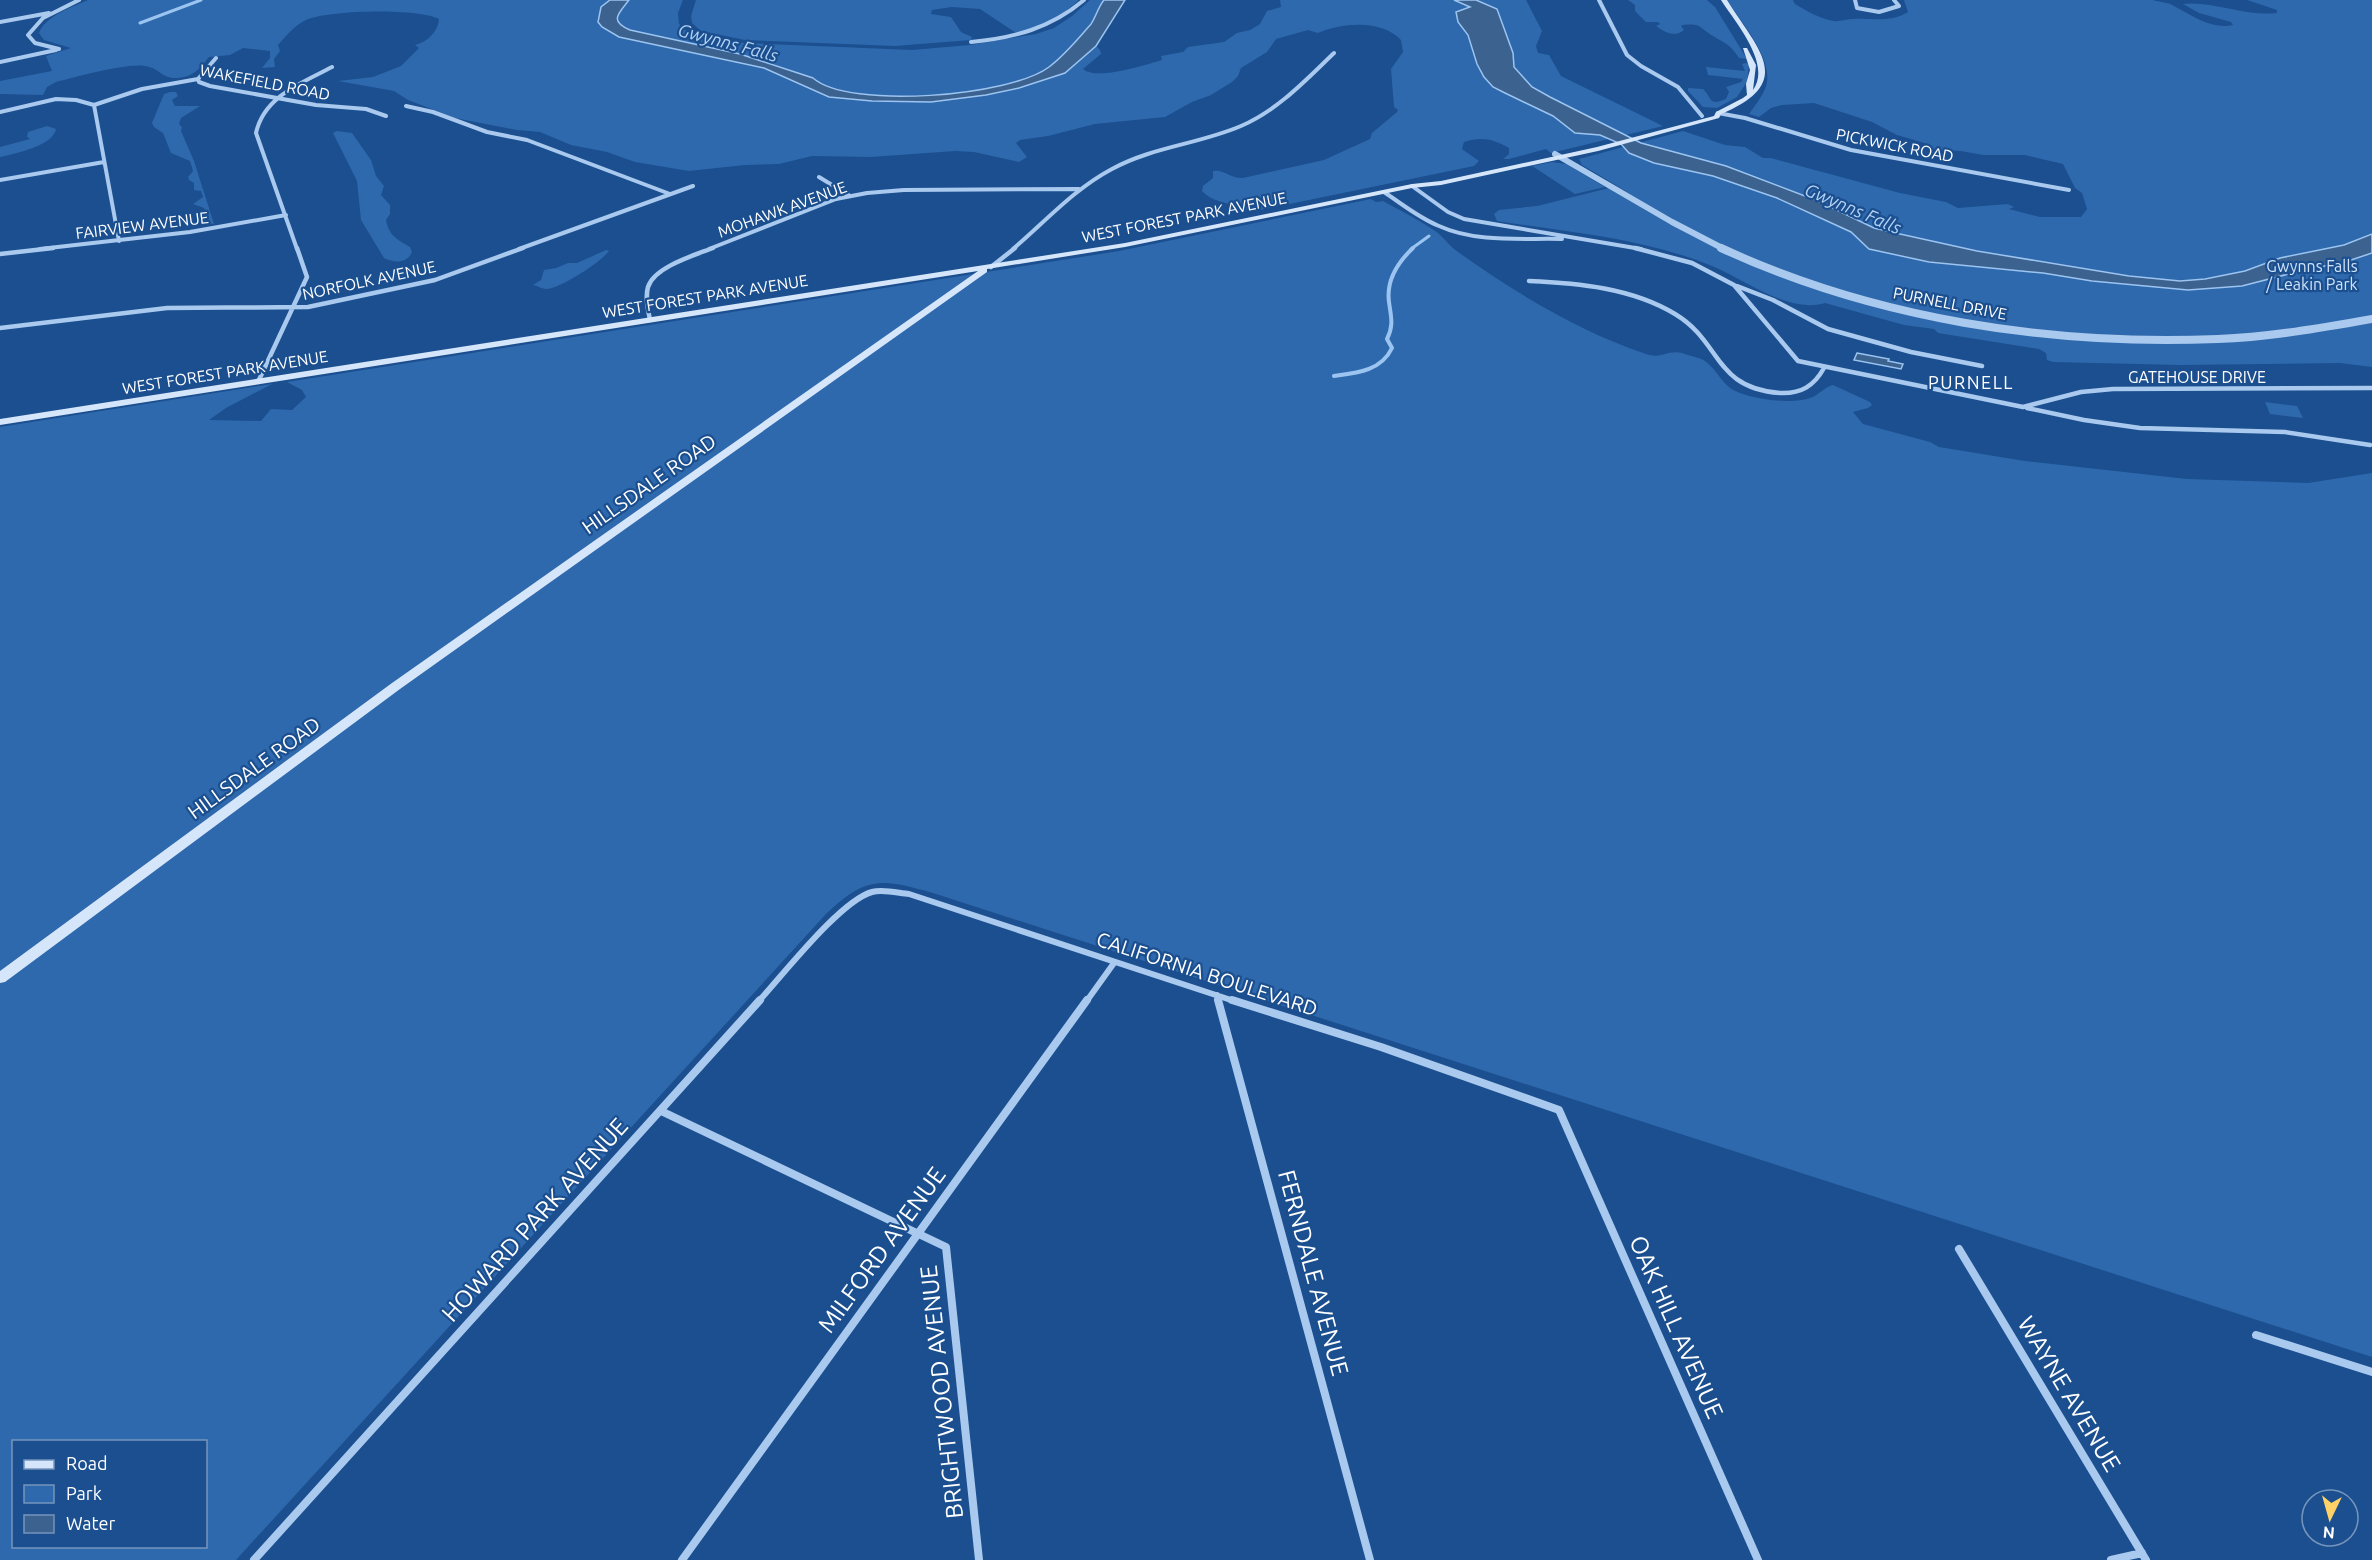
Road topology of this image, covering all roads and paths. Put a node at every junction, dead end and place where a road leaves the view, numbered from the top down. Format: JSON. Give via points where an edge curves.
{"nodes":[{"id":1,"x":79,"y":0,"type":"edge"},
{"id":2,"x":1084,"y":0,"type":"edge"},
{"id":3,"x":1599,"y":0,"type":"edge"},
{"id":4,"x":1716,"y":0,"type":"edge"},
{"id":5,"x":1724,"y":0,"type":"edge"},
{"id":6,"x":1855,"y":0,"type":"edge"},
{"id":7,"x":1893,"y":0,"type":"edge"},
{"id":8,"x":52,"y":13,"type":"junction"},
{"id":9,"x":1726,"y":18,"type":"dead end"},
{"id":10,"x":0,"y":22,"type":"edge"},
{"id":11,"x":971,"y":42,"type":"dead end"},
{"id":12,"x":1740,"y":42,"type":"dead end"},
{"id":13,"x":1334,"y":53,"type":"dead end"},
{"id":14,"x":216,"y":58,"type":"dead end"},
{"id":15,"x":0,"y":62,"type":"edge"},
{"id":16,"x":332,"y":67,"type":"dead end"},
{"id":17,"x":198,"y":79,"type":"junction"},
{"id":18,"x":1750,"y":95,"type":"junction"},
{"id":19,"x":278,"y":98,"type":"junction"},
{"id":20,"x":94,"y":105,"type":"junction"},
{"id":21,"x":406,"y":106,"type":"dead end"},
{"id":22,"x":0,"y":112,"type":"edge"},
{"id":23,"x":1718,"y":113,"type":"junction"},
{"id":24,"x":386,"y":116,"type":"dead end"},
{"id":25,"x":1702,"y":116,"type":"junction"},
{"id":26,"x":1654,"y":133,"type":"junction"},
{"id":27,"x":1558,"y":155,"type":"junction"},
{"id":28,"x":104,"y":162,"type":"junction"},
{"id":29,"x":819,"y":177,"type":"dead end"},
{"id":30,"x":0,"y":180,"type":"edge"},
{"id":31,"x":693,"y":186,"type":"dead end"},
{"id":32,"x":1412,"y":186,"type":"junction"},
{"id":33,"x":1079,"y":189,"type":"junction"},
{"id":34,"x":2069,"y":190,"type":"dead end"},
{"id":35,"x":1384,"y":192,"type":"junction"},
{"id":36,"x":670,"y":195,"type":"junction"},
{"id":37,"x":850,"y":196,"type":"junction"},
{"id":38,"x":286,"y":215,"type":"junction"},
{"id":39,"x":1586,"y":239,"type":"junction"},
{"id":40,"x":119,"y":241,"type":"junction"},
{"id":41,"x":0,"y":254,"type":"edge"},
{"id":42,"x":990,"y":267,"type":"junction"},
{"id":43,"x":1529,"y":281,"type":"dead end"},
{"id":44,"x":1734,"y":285,"type":"junction"},
{"id":45,"x":293,"y":308,"type":"junction"},
{"id":46,"x":650,"y":320,"type":"junction"},
{"id":47,"x":2372,"y":320,"type":"edge"},
{"id":48,"x":0,"y":328,"type":"edge"},
{"id":49,"x":1982,"y":366,"type":"dead end"},
{"id":50,"x":1824,"y":368,"type":"junction"},
{"id":51,"x":258,"y":382,"type":"junction"},
{"id":52,"x":2372,"y":388,"type":"edge"},
{"id":53,"x":2024,"y":407,"type":"junction"},
{"id":54,"x":0,"y":422,"type":"edge"},
{"id":55,"x":2370,"y":445,"type":"dead end"},
{"id":56,"x":844,"y":907,"type":"joint"},
{"id":57,"x":1114,"y":963,"type":"junction"},
{"id":58,"x":0,"y":978,"type":"edge"},
{"id":59,"x":1217,"y":995,"type":"junction"},
{"id":60,"x":1559,"y":1110,"type":"joint"},
{"id":61,"x":661,"y":1111,"type":"junction"},
{"id":62,"x":918,"y":1234,"type":"junction"},
{"id":63,"x":1959,"y":1249,"type":"dead end"},
{"id":64,"x":2256,"y":1335,"type":"dead end"},
{"id":65,"x":2372,"y":1372,"type":"edge"},
{"id":66,"x":2144,"y":1557,"type":"edge"},
{"id":67,"x":254,"y":1560,"type":"edge"},
{"id":68,"x":682,"y":1560,"type":"edge"},
{"id":69,"x":979,"y":1560,"type":"edge"},
{"id":70,"x":1370,"y":1560,"type":"edge"},
{"id":71,"x":1758,"y":1560,"type":"edge"},
{"id":72,"x":2111,"y":1560,"type":"edge"}],
"edges":[{"from":1,"to":8,"type":"street"},
{"from":2,"to":11,"type":"street","via":[[1036,30]]},
{"from":3,"to":25,"type":"street","via":[[1627,55],[1678,87]]},
{"from":4,"to":9,"type":"main road"},
{"from":5,"to":18,"type":"main road","via":[[1763,68],[1760,86]]},
{"from":6,"to":7,"type":"street","via":[[1860,9],[1886,11],[1899,6]]},
{"from":8,"to":10,"type":"street"},
{"from":8,"to":15,"type":"street","via":[[35,24],[28,35],[35,43],[59,49]]},
{"from":12,"to":18,"type":"main road","via":[[1754,66]]},
{"from":13,"to":33,"type":"street","name":"HILLSDALE ROAD","via":[[1258,117],[1232,129],[1137,157]]},
{"from":14,"to":17,"type":"street"},
{"from":16,"to":19,"type":"street"},
{"from":17,"to":19,"type":"street","name":"WAKEFIELD ROAD","via":[[210,86]]},
{"from":17,"to":20,"type":"street","name":"WAKEFIELD ROAD","via":[[142,88]]},
{"from":18,"to":23,"type":"main road"},
{"from":19,"to":24,"type":"street","name":"WAKEFIELD ROAD","via":[[366,109]]},
{"from":19,"to":38,"type":"street","via":[[261,116],[256,133]]},
{"from":20,"to":22,"type":"street","via":[[56,99]]},
{"from":20,"to":28,"type":"street"},
{"from":21,"to":36,"type":"street","via":[[487,132],[527,140]]},
{"from":23,"to":25,"type":"main road"},
{"from":23,"to":26,"type":"main road","via":[[1704,122]]},
{"from":23,"to":34,"type":"street","name":"PICKWICK ROAD","via":[[1851,150]]},
{"from":25,"to":26,"type":"main road"},
{"from":26,"to":27,"type":"main road","name":"WEST FOREST PARK AVENUE"},
{"from":26,"to":27,"type":"main road","name":"WEST FOREST PARK AVENUE","via":[[1598,149]]},
{"from":27,"to":32,"type":"main road","name":"WEST FOREST PARK AVENUE"},
{"from":27,"to":47,"type":"street","name":"PURNELL DRIVE","via":[[1689,231],[1746,259],[1845,294],[1944,317],[2039,333],[2182,340]]},
{"from":28,"to":30,"type":"street"},
{"from":28,"to":40,"type":"street"},
{"from":29,"to":37,"type":"street"},
{"from":31,"to":36,"type":"street","name":"NORFOLK AVENUE"},
{"from":32,"to":35,"type":"main road","name":"WEST FOREST PARK AVENUE"},
{"from":32,"to":39,"type":"street","name":"GATEHOUSE DRIVE","via":[[1464,219]]},
{"from":33,"to":37,"type":"street","name":"MOHAWK AVENUE","via":[[904,190]]},
{"from":33,"to":42,"type":"street","name":"HILLSDALE ROAD"},
{"from":35,"to":39,"type":"street","name":"GATEHOUSE DRIVE","via":[[1422,217],[1455,232]]},
{"from":35,"to":42,"type":"main road","name":"WEST FOREST PARK AVENUE","via":[[1148,241]]},
{"from":36,"to":45,"type":"street","name":"NORFOLK AVENUE","via":[[435,280]]},
{"from":37,"to":46,"type":"street","name":"MOHAWK AVENUE","via":[[658,273],[646,288]]},
{"from":38,"to":40,"type":"street","name":"FAIRVIEW AVENUE"},
{"from":38,"to":45,"type":"street","via":[[307,271]]},
{"from":39,"to":44,"type":"street","name":"GATEHOUSE DRIVE","via":[[1673,257],[1713,272]]},
{"from":40,"to":41,"type":"street","name":"FAIRVIEW AVENUE"},
{"from":42,"to":46,"type":"main road","name":"WEST FOREST PARK AVENUE"},
{"from":42,"to":58,"type":"main road","name":"HILLSDALE ROAD","via":[[396,686]]},
{"from":43,"to":50,"type":"street","via":[[1585,285],[1673,313],[1692,327],[1731,377],[1748,388],[1771,393],[1802,392],[1816,383]]},
{"from":44,"to":49,"type":"street","name":"GATEHOUSE DRIVE","via":[[1828,329]]},
{"from":44,"to":50,"type":"street","name":"GATEHOUSE DRIVE","via":[[1798,361]]},
{"from":45,"to":48,"type":"street","name":"NORFOLK AVENUE","via":[[167,308]]},
{"from":45,"to":51,"type":"street"},
{"from":46,"to":51,"type":"main road","name":"WEST FOREST PARK AVENUE"},
{"from":50,"to":53,"type":"street","name":"GATEHOUSE DRIVE"},
{"from":51,"to":54,"type":"main road","name":"WEST FOREST PARK AVENUE"},
{"from":52,"to":53,"type":"street","name":"GATEHOUSE DRIVE","via":[[2113,389],[2081,392]]},
{"from":53,"to":55,"type":"street","name":"GATEHOUSE DRIVE","via":[[2140,428],[2285,432]]},
{"from":56,"to":57,"type":"street","name":"CALIFORNIA BOULEVARD","via":[[875,891],[897,892]]},
{"from":56,"to":61,"type":"street","name":"HOWARD PARK AVENUE"},
{"from":57,"to":59,"type":"street","name":"CALIFORNIA BOULEVARD"},
{"from":57,"to":62,"type":"street","name":"MILFORD AVENUE"},
{"from":59,"to":60,"type":"street","name":"CALIFORNIA BOULEVARD"},
{"from":59,"to":70,"type":"street","name":"FERNDALE AVENUE"},
{"from":60,"to":71,"type":"street","name":"OAK HILL AVENUE"},
{"from":61,"to":62,"type":"street","name":"BRIGHTWOOD AVENUE"},
{"from":61,"to":67,"type":"street","name":"HOWARD PARK AVENUE"},
{"from":62,"to":68,"type":"street","name":"MILFORD AVENUE"},
{"from":62,"to":69,"type":"street","name":"BRIGHTWOOD AVENUE","via":[[946,1247]]},
{"from":63,"to":66,"type":"street","name":"WAYNE AVENUE"},
{"from":64,"to":65,"type":"street"},
{"from":66,"to":72,"type":"street"}]}
